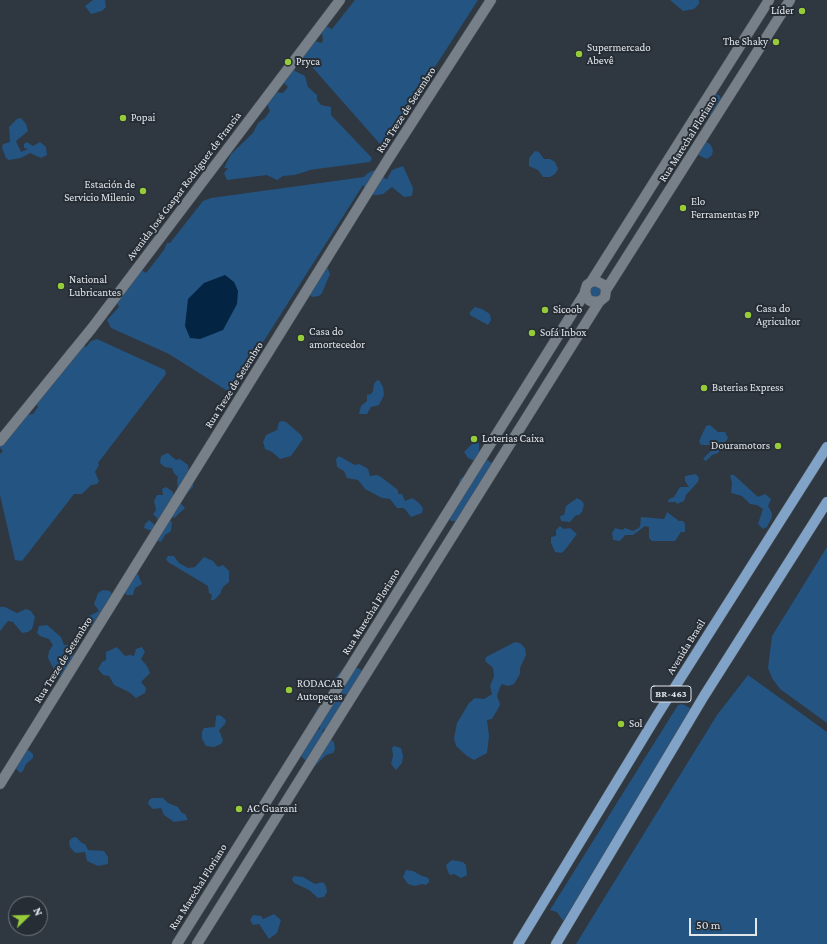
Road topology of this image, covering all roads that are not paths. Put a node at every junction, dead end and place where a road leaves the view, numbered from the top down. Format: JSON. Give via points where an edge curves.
{"nodes":[{"id":1,"x":340,"y":0,"type":"edge"},
{"id":2,"x":491,"y":0,"type":"edge"},
{"id":3,"x":768,"y":0,"type":"edge"},
{"id":4,"x":790,"y":0,"type":"edge"},
{"id":5,"x":591,"y":282,"type":"junction"},
{"id":6,"x":606,"y":290,"type":"junction"},
{"id":7,"x":585,"y":293,"type":"junction"},
{"id":8,"x":599,"y":302,"type":"junction"},
{"id":9,"x":556,"y":339,"type":"junction"},
{"id":10,"x":571,"y":348,"type":"junction"},
{"id":11,"x":0,"y":441,"type":"edge"},
{"id":12,"x":827,"y":447,"type":"edge"},
{"id":13,"x":827,"y":502,"type":"edge"},
{"id":14,"x":390,"y":603,"type":"junction"},
{"id":15,"x":405,"y":612,"type":"junction"},
{"id":16,"x":0,"y":784,"type":"edge"},
{"id":17,"x":184,"y":932,"type":"junction"},
{"id":18,"x":198,"y":943,"type":"edge"},
{"id":19,"x":177,"y":944,"type":"edge"},
{"id":20,"x":518,"y":944,"type":"edge"},
{"id":21,"x":556,"y":944,"type":"edge"}],
"edges":[{"from":1,"to":11,"type":"main road","name":"Avenida José Gaspar Rodríguez de Francia","via":[[92,328]]},
{"from":2,"to":16,"type":"main road","name":"Rua Treze de Setembro","via":[[387,161]]},
{"from":3,"to":5,"type":"main road","name":"Rua Marechal Floriano"},
{"from":4,"to":6,"type":"main road","name":"Rua Marechal Floriano"},
{"from":5,"to":6,"type":"main road","via":[[600,282]]},
{"from":5,"to":7,"type":"main road","name":"Rua Marechal Floriano"},
{"from":6,"to":8,"type":"main road","name":"Rua Marechal Floriano","via":[[605,297]]},
{"from":7,"to":8,"type":"main road","via":[[590,301]]},
{"from":7,"to":9,"type":"main road","name":"Rua Marechal Floriano"},
{"from":8,"to":10,"type":"main road","name":"Rua Marechal Floriano"},
{"from":9,"to":10,"type":"main road"},
{"from":9,"to":14,"type":"main road","name":"Rua Marechal Floriano"},
{"from":10,"to":15,"type":"main road","name":"Rua Marechal Floriano"},
{"from":12,"to":20,"type":"main road","name":"Avenida Brasil","number":"BR-463","via":[[656,717]]},
{"from":13,"to":21,"type":"main road","number":"BR-463","via":[[704,696]]},
{"from":14,"to":15,"type":"main road"},
{"from":14,"to":17,"type":"main road","name":"Rua Marechal Floriano"},
{"from":15,"to":18,"type":"main road","name":"Rua Marechal Floriano"},
{"from":17,"to":18,"type":"main road"},
{"from":17,"to":19,"type":"main road","name":"Rua Marechal Floriano"}]}
